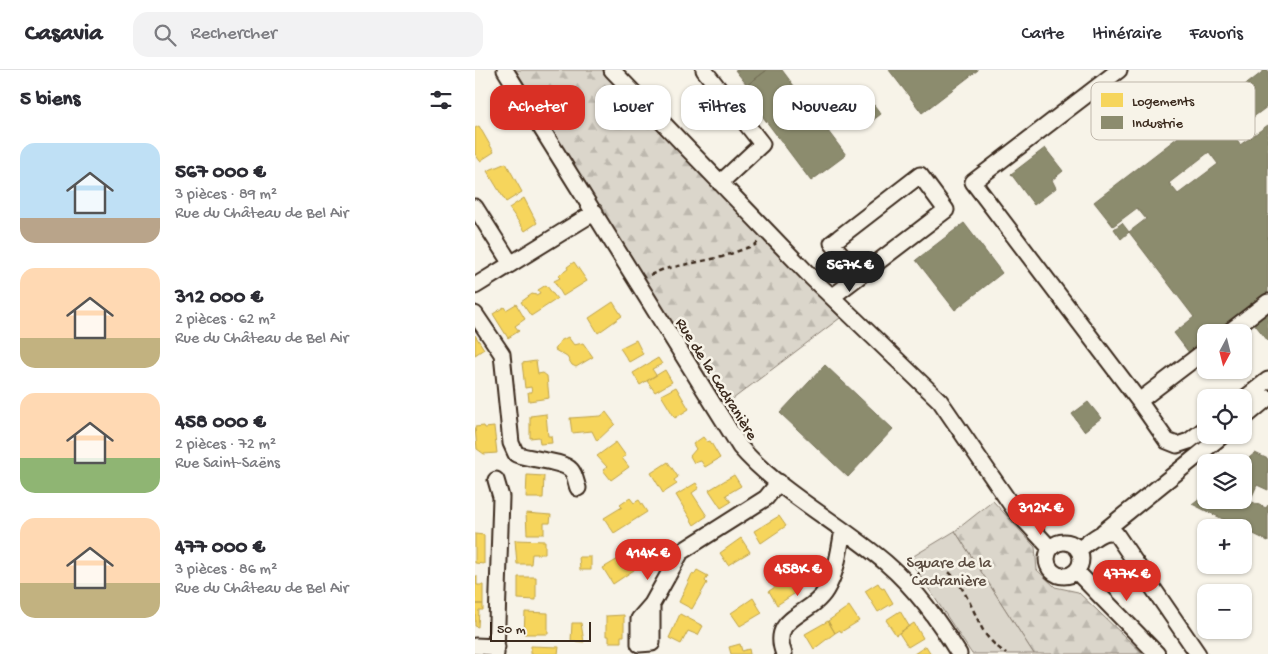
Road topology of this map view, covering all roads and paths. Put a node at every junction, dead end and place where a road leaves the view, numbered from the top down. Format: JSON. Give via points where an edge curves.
{"nodes":[{"id":1,"x":505,"y":70,"type":"edge"},
{"id":2,"x":612,"y":70,"type":"edge"},
{"id":3,"x":704,"y":70,"type":"edge"},
{"id":4,"x":1119,"y":70,"type":"edge"},
{"id":5,"x":1103,"y":82,"type":"edge"},
{"id":6,"x":1091,"y":91,"type":"edge"},
{"id":7,"x":720,"y":182,"type":"junction"},
{"id":8,"x":475,"y":207,"type":"edge"},
{"id":9,"x":595,"y":212,"type":"junction"},
{"id":10,"x":768,"y":232,"type":"junction"},
{"id":11,"x":511,"y":264,"type":"junction"},
{"id":12,"x":859,"y":276,"type":"junction"},
{"id":13,"x":637,"y":281,"type":"junction"},
{"id":14,"x":475,"y":286,"type":"edge"},
{"id":15,"x":832,"y":297,"type":"junction"},
{"id":16,"x":1268,"y":302,"type":"edge"},
{"id":17,"x":475,"y":314,"type":"edge"},
{"id":18,"x":1239,"y":324,"type":"edge"},
{"id":19,"x":1197,"y":357,"type":"edge"},
{"id":20,"x":1268,"y":380,"type":"edge"},
{"id":21,"x":1252,"y":393,"type":"edge"},
{"id":22,"x":1268,"y":398,"type":"edge"},
{"id":23,"x":1139,"y":401,"type":"junction"},
{"id":24,"x":1252,"y":411,"type":"edge"},
{"id":25,"x":1197,"y":435,"type":"edge"},
{"id":26,"x":1212,"y":444,"type":"edge"},
{"id":27,"x":496,"y":480,"type":"dead end"},
{"id":28,"x":779,"y":482,"type":"junction"},
{"id":29,"x":578,"y":488,"type":"dead end"},
{"id":30,"x":843,"y":530,"type":"junction"},
{"id":31,"x":1103,"y":532,"type":"junction"},
{"id":32,"x":1050,"y":548,"type":"junction"},
{"id":33,"x":1078,"y":550,"type":"junction"},
{"id":34,"x":1076,"y":571,"type":"junction"},
{"id":35,"x":908,"y":583,"type":"junction"},
{"id":36,"x":475,"y":646,"type":"edge"},
{"id":37,"x":638,"y":649,"type":"edge"},
{"id":38,"x":497,"y":650,"type":"edge"},
{"id":39,"x":784,"y":654,"type":"edge"},
{"id":40,"x":959,"y":654,"type":"edge"},
{"id":41,"x":1006,"y":654,"type":"edge"},
{"id":42,"x":1157,"y":654,"type":"edge"},
{"id":43,"x":1198,"y":654,"type":"edge"}],
"edges":[{"from":1,"to":9,"type":"street","name":"Rue de la Cadranière"},
{"from":2,"to":7,"type":"street"},
{"from":3,"to":7,"type":"street","via":[[762,144]]},
{"from":4,"to":5,"type":"street"},
{"from":6,"to":23,"type":"street","via":[[973,182]]},
{"from":7,"to":10,"type":"street"},
{"from":8,"to":11,"type":"street"},
{"from":9,"to":11,"type":"street"},
{"from":9,"to":13,"type":"street","name":"Rue de la Cadranière"},
{"from":10,"to":13,"type":"path","via":[[755,245],[722,257],[664,269]]},
{"from":10,"to":15,"type":"street"},
{"from":11,"to":14,"type":"street"},
{"from":12,"to":12,"type":"street","via":[[946,210],[920,175],[832,243]]},
{"from":12,"to":15,"type":"street"},
{"from":13,"to":28,"type":"street","name":"Rue de la Cadranière","via":[[740,447]]},
{"from":15,"to":32,"type":"street","via":[[940,401],[1009,502]]},
{"from":16,"to":18,"type":"street"},
{"from":17,"to":29,"type":"street","via":[[502,354],[511,443],[516,454],[565,465],[572,471]]},
{"from":19,"to":23,"type":"street"},
{"from":20,"to":21,"type":"street"},
{"from":22,"to":24,"type":"street"},
{"from":23,"to":25,"type":"street","via":[[1167,441],[1177,445]]},
{"from":26,"to":31,"type":"street"},
{"from":27,"to":38,"type":"street","via":[[501,497]]},
{"from":28,"to":30,"type":"street","name":"Rue de la Cadranière"},
{"from":28,"to":37,"type":"street","via":[[766,498],[681,552],[652,604],[639,619]]},
{"from":30,"to":35,"type":"street","name":"Rue de la Cadranière"},
{"from":30,"to":39,"type":"street","via":[[835,570],[825,592],[781,630]]},
{"from":31,"to":33,"type":"street"},
{"from":31,"to":43,"type":"street","via":[[1117,534]]},
{"from":32,"to":33,"type":"street","via":[[1062,542]]},
{"from":32,"to":34,"type":"street","via":[[1047,560],[1052,572],[1064,576]]},
{"from":33,"to":34,"type":"street","via":[[1081,558]]},
{"from":34,"to":42,"type":"street"},
{"from":35,"to":40,"type":"street","name":"Rue de la Cadranière","via":[[937,618]]},
{"from":35,"to":41,"type":"path","via":[[927,568],[947,572],[964,588],[987,636]]},
{"from":36,"to":38,"type":"street"}]}
